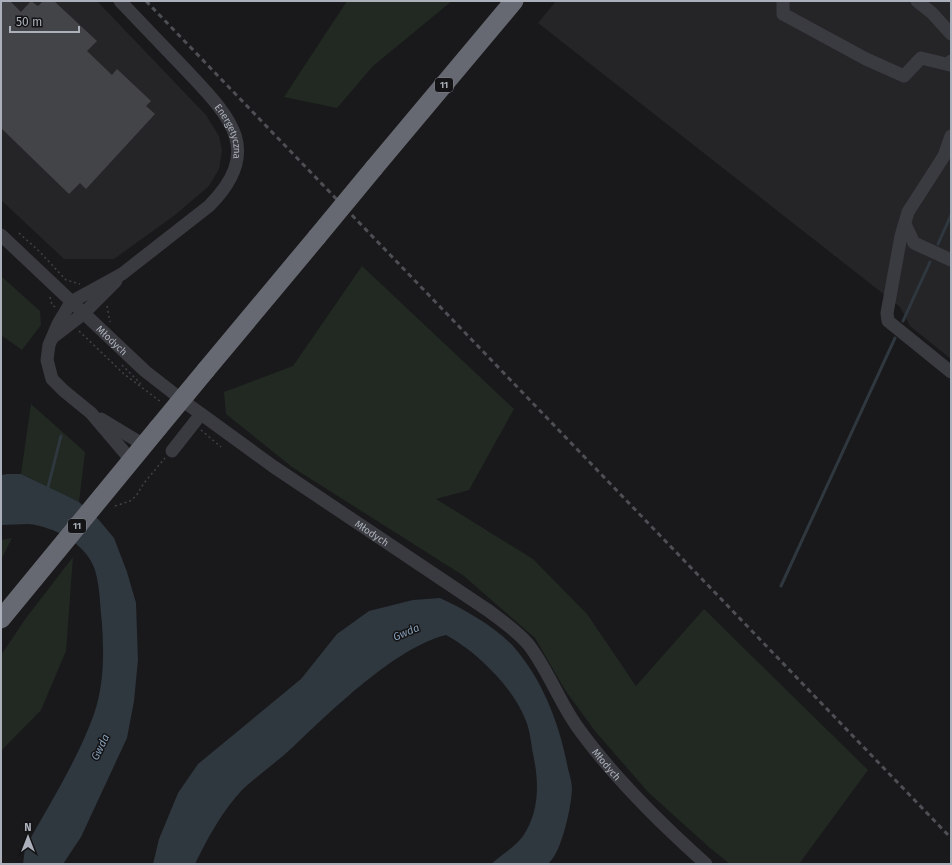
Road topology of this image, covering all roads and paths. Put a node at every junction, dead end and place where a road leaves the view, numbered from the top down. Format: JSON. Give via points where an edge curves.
{"nodes":[{"id":1,"x":120,"y":1,"type":"edge"},
{"id":2,"x":514,"y":1,"type":"edge"},
{"id":3,"x":783,"y":1,"type":"edge"},
{"id":4,"x":917,"y":1,"type":"edge"},
{"id":5,"x":951,"y":34,"type":"edge"},
{"id":6,"x":951,"y":61,"type":"edge"},
{"id":7,"x":951,"y":136,"type":"edge"},
{"id":8,"x":905,"y":224,"type":"junction"},
{"id":9,"x":19,"y":233,"type":"dead end"},
{"id":10,"x":1,"y":235,"type":"edge"},
{"id":11,"x":951,"y":260,"type":"edge"},
{"id":12,"x":122,"y":274,"type":"junction"},
{"id":13,"x":83,"y":284,"type":"dead end"},
{"id":14,"x":71,"y":302,"type":"junction"},
{"id":15,"x":83,"y":314,"type":"junction"},
{"id":16,"x":52,"y":338,"type":"junction"},
{"id":17,"x":951,"y":372,"type":"edge"},
{"id":18,"x":91,"y":413,"type":"junction"},
{"id":19,"x":201,"y":414,"type":"junction"},
{"id":20,"x":144,"y":445,"type":"junction"},
{"id":21,"x":172,"y":451,"type":"joint"},
{"id":22,"x":131,"y":460,"type":"junction"},
{"id":23,"x":115,"y":506,"type":"dead end"},
{"id":24,"x":1,"y":619,"type":"edge"},
{"id":25,"x":706,"y":864,"type":"edge"}],
"edges":[{"from":1,"to":12,"type":"street","name":"Energetyczna","via":[[221,108],[235,133],[238,149],[232,177],[222,194]]},
{"from":2,"to":20,"type":"highway","number":"11","bridge":true},
{"from":3,"to":6,"type":"street","via":[[783,14],[866,59],[904,76],[921,58],[950,65]]},
{"from":4,"to":5,"type":"street"},
{"from":7,"to":8,"type":"street","via":[[944,156],[908,212]]},
{"from":8,"to":11,"type":"street","via":[[914,243]]},
{"from":8,"to":17,"type":"street","via":[[895,263],[888,321]]},
{"from":9,"to":13,"type":"path","via":[[66,280]]},
{"from":10,"to":14,"type":"street","name":"Młodych"},
{"from":12,"to":14,"type":"street"},
{"from":12,"to":15,"type":"street"},
{"from":14,"to":15,"type":"street","name":"Młodych"},
{"from":14,"to":16,"type":"street"},
{"from":15,"to":16,"type":"street"},
{"from":15,"to":19,"type":"street","name":"Młodych","via":[[146,371]]},
{"from":16,"to":18,"type":"street","via":[[47,360],[52,379]]},
{"from":18,"to":20,"type":"street"},
{"from":18,"to":22,"type":"street"},
{"from":19,"to":21,"type":"street"},
{"from":19,"to":25,"type":"street","name":"Młodych","via":[[274,467],[489,611],[522,637],[532,649],[576,724],[598,753],[651,812]]},
{"from":20,"to":22,"type":"highway","number":"11"},
{"from":21,"to":23,"type":"path","via":[[155,469],[136,496]]},
{"from":22,"to":24,"type":"highway","number":"11"}]}
